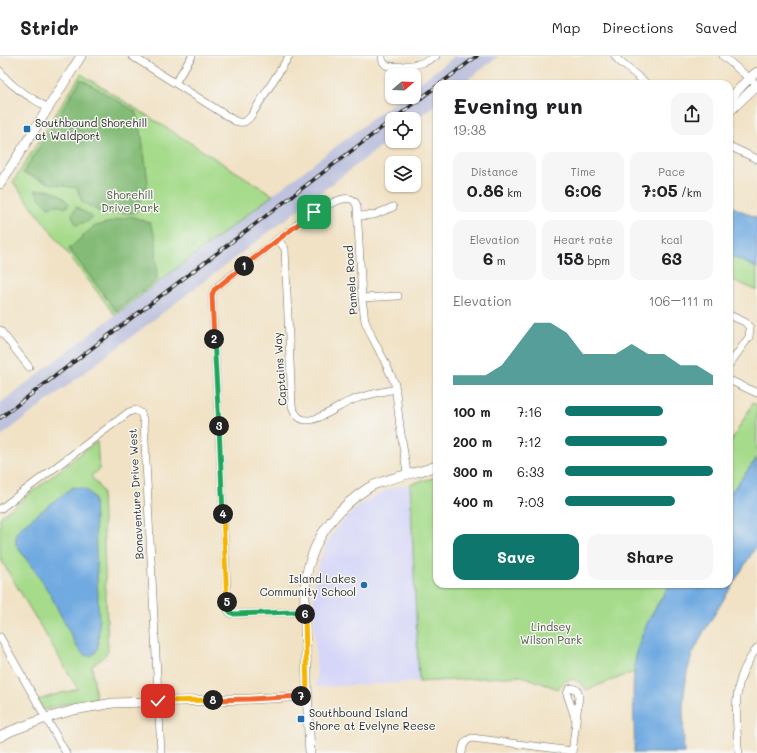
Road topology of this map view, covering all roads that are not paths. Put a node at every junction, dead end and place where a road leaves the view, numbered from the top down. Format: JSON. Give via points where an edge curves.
{"nodes":[{"id":1,"x":81,"y":56,"type":"edge"},
{"id":2,"x":132,"y":56,"type":"edge"},
{"id":3,"x":192,"y":56,"type":"edge"},
{"id":4,"x":289,"y":56,"type":"edge"},
{"id":5,"x":382,"y":56,"type":"edge"},
{"id":6,"x":436,"y":56,"type":"edge"},
{"id":7,"x":615,"y":56,"type":"edge"},
{"id":8,"x":722,"y":56,"type":"edge"},
{"id":9,"x":0,"y":71,"type":"edge"},
{"id":10,"x":757,"y":72,"type":"edge"},
{"id":11,"x":749,"y":78,"type":"junction"},
{"id":12,"x":641,"y":80,"type":"edge"},
{"id":13,"x":175,"y":83,"type":"junction"},
{"id":14,"x":757,"y":85,"type":"edge"},
{"id":15,"x":733,"y":96,"type":"edge"},
{"id":16,"x":48,"y":108,"type":"junction"},
{"id":17,"x":733,"y":108,"type":"edge"},
{"id":18,"x":733,"y":148,"type":"edge"},
{"id":19,"x":757,"y":159,"type":"edge"},
{"id":20,"x":2,"y":178,"type":"edge"},
{"id":21,"x":393,"y":207,"type":"dead end"},
{"id":22,"x":359,"y":216,"type":"junction"},
{"id":23,"x":278,"y":239,"type":"junction"},
{"id":24,"x":398,"y":296,"type":"dead end"},
{"id":25,"x":362,"y":298,"type":"junction"},
{"id":26,"x":733,"y":317,"type":"edge"},
{"id":27,"x":0,"y":330,"type":"edge"},
{"id":28,"x":733,"y":359,"type":"edge"},
{"id":29,"x":29,"y":367,"type":"dead end"},
{"id":30,"x":733,"y":382,"type":"edge"},
{"id":31,"x":396,"y":389,"type":"junction"},
{"id":32,"x":757,"y":393,"type":"edge"},
{"id":33,"x":433,"y":467,"type":"edge"},
{"id":34,"x":407,"y":473,"type":"junction"},
{"id":35,"x":0,"y":509,"type":"edge"},
{"id":36,"x":305,"y":612,"type":"junction"},
{"id":37,"x":0,"y":637,"type":"edge"},
{"id":38,"x":757,"y":648,"type":"edge"},
{"id":39,"x":307,"y":696,"type":"junction"},
{"id":40,"x":158,"y":701,"type":"junction"},
{"id":41,"x":46,"y":718,"type":"junction"},
{"id":42,"x":576,"y":721,"type":"dead end"},
{"id":43,"x":0,"y":737,"type":"edge"},
{"id":44,"x":572,"y":752,"type":"edge"},
{"id":45,"x":66,"y":753,"type":"edge"},
{"id":46,"x":161,"y":753,"type":"edge"},
{"id":47,"x":310,"y":753,"type":"edge"},
{"id":48,"x":462,"y":753,"type":"edge"},
{"id":49,"x":739,"y":753,"type":"edge"}],
"edges":[{"from":1,"to":16,"type":"street"},
{"from":2,"to":13,"type":"street"},
{"from":3,"to":13,"type":"street"},
{"from":4,"to":13,"type":"street","via":[[244,123],[235,121]]},
{"from":5,"to":6,"type":"street","via":[[384,62],[390,66],[412,66]]},
{"from":7,"to":12,"type":"street"},
{"from":8,"to":11,"type":"street"},
{"from":9,"to":16,"type":"street","via":[[10,84]]},
{"from":10,"to":11,"type":"street"},
{"from":11,"to":14,"type":"street"},
{"from":11,"to":15,"type":"street"},
{"from":14,"to":17,"type":"street"},
{"from":16,"to":20,"type":"street"},
{"from":18,"to":19,"type":"street"},
{"from":21,"to":22,"type":"street","via":[[374,215]]},
{"from":22,"to":23,"type":"street","name":"Pamela Road","via":[[358,206],[349,198],[342,199],[323,207]]},
{"from":22,"to":25,"type":"street","name":"Pamela Road"},
{"from":23,"to":31,"type":"street","name":"Captains Way","via":[[285,249],[292,406],[298,417],[314,420],[367,395]]},
{"from":23,"to":36,"type":"street","via":[[217,287],[212,295],[227,603],[228,610],[234,614]]},
{"from":24,"to":25,"type":"street"},
{"from":25,"to":31,"type":"street","name":"Pamela Road","via":[[365,321]]},
{"from":26,"to":28,"type":"street","via":[[745,322],[750,328],[749,337]]},
{"from":27,"to":29,"type":"street"},
{"from":30,"to":32,"type":"street"},
{"from":31,"to":34,"type":"street","name":"Pamela Road"},
{"from":33,"to":34,"type":"street"},
{"from":34,"to":36,"type":"street","via":[[369,487],[343,507],[328,523],[308,566]]},
{"from":35,"to":40,"type":"street","name":"Bonaventure Drive West","via":[[129,412],[135,410],[141,413],[144,423]]},
{"from":36,"to":39,"type":"street"},
{"from":37,"to":41,"type":"street"},
{"from":38,"to":49,"type":"street","via":[[743,672],[737,694]]},
{"from":39,"to":40,"type":"street"},
{"from":39,"to":47,"type":"street"},
{"from":40,"to":41,"type":"street","via":[[113,704],[74,710]]},
{"from":40,"to":46,"type":"street"},
{"from":41,"to":43,"type":"street"},
{"from":41,"to":45,"type":"street"},
{"from":42,"to":44,"type":"street"},
{"from":44,"to":48,"type":"street","via":[[472,738],[465,742]]}]}
